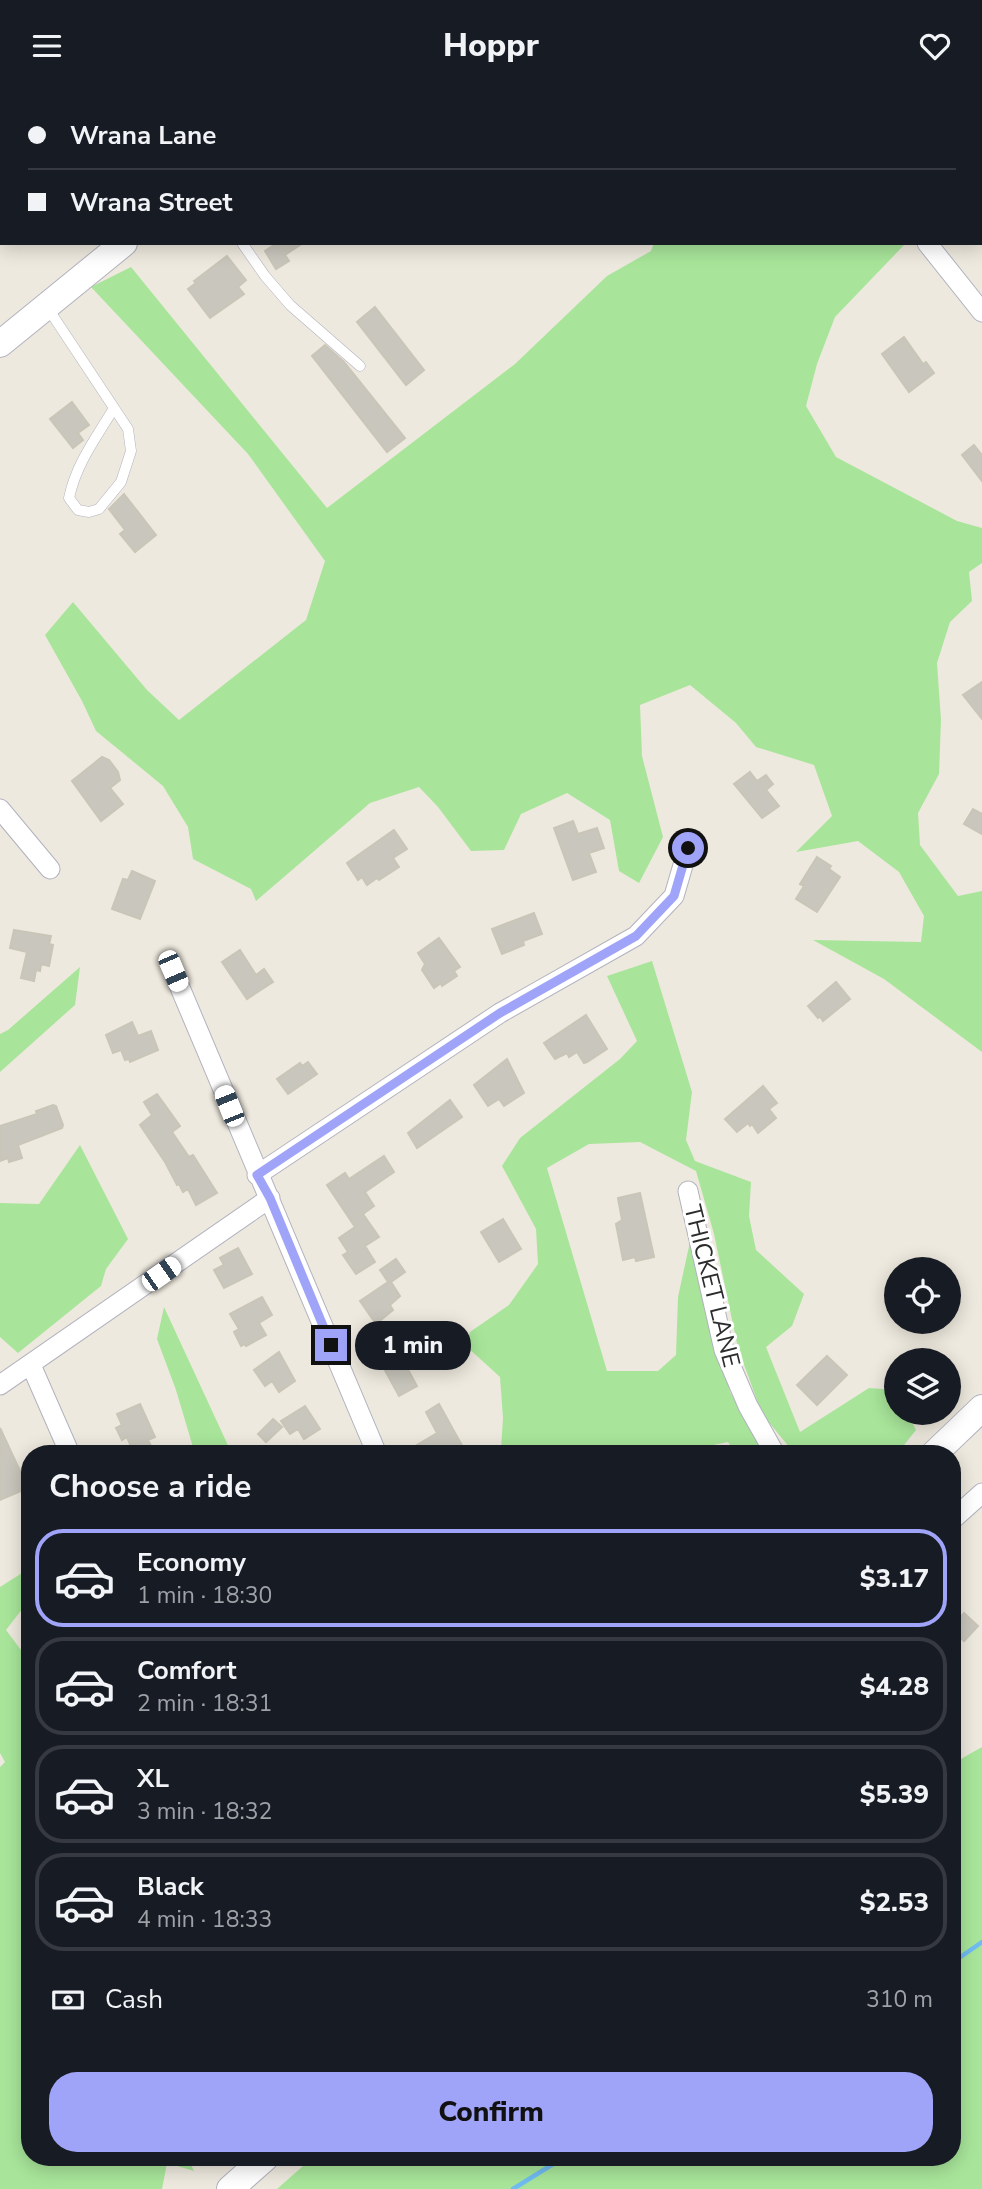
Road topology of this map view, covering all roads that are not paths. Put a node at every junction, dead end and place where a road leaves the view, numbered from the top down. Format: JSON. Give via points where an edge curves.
{"nodes":[{"id":1,"x":122,"y":245,"type":"edge"},
{"id":2,"x":244,"y":245,"type":"edge"},
{"id":3,"x":929,"y":245,"type":"edge"},
{"id":4,"x":46,"y":306,"type":"junction"},
{"id":5,"x":982,"y":312,"type":"edge"},
{"id":6,"x":0,"y":344,"type":"edge"},
{"id":7,"x":360,"y":366,"type":"dead end"},
{"id":8,"x":114,"y":408,"type":"junction"},
{"id":9,"x":0,"y":809,"type":"edge"},
{"id":10,"x":688,"y":848,"type":"dead end"},
{"id":11,"x":50,"y":869,"type":"dead end"},
{"id":12,"x":173,"y":971,"type":"dead end"},
{"id":13,"x":257,"y":1175,"type":"junction"},
{"id":14,"x":688,"y":1191,"type":"dead end"},
{"id":15,"x":270,"y":1198,"type":"junction"},
{"id":16,"x":31,"y":1365,"type":"junction"},
{"id":17,"x":0,"y":1385,"type":"edge"},
{"id":18,"x":982,"y":1408,"type":"edge"},
{"id":19,"x":66,"y":1445,"type":"edge"},
{"id":20,"x":373,"y":1445,"type":"edge"},
{"id":21,"x":770,"y":1445,"type":"edge"},
{"id":22,"x":943,"y":1445,"type":"edge"},
{"id":23,"x":982,"y":1493,"type":"edge"},
{"id":24,"x":961,"y":1512,"type":"edge"},
{"id":25,"x":256,"y":2166,"type":"edge"},
{"id":26,"x":230,"y":2189,"type":"edge"}],
"edges":[{"from":1,"to":4,"type":"street"},
{"from":2,"to":7,"type":"lane","via":[[290,305]]},
{"from":3,"to":5,"type":"street"},
{"from":4,"to":6,"type":"street"},
{"from":4,"to":8,"type":"lane"},
{"from":8,"to":8,"type":"lane","via":[[128,429],[131,451],[121,482],[99,509],[78,510],[69,498],[74,477]]},
{"from":9,"to":11,"type":"street"},
{"from":10,"to":13,"type":"street","via":[[674,896],[636,936],[500,1013]]},
{"from":12,"to":13,"type":"street"},
{"from":13,"to":15,"type":"street"},
{"from":14,"to":21,"type":"street","name":"THICKET LANE","via":[[724,1350]]},
{"from":15,"to":16,"type":"street"},
{"from":15,"to":20,"type":"street"},
{"from":16,"to":17,"type":"street"},
{"from":16,"to":19,"type":"street"},
{"from":18,"to":22,"type":"street"},
{"from":23,"to":24,"type":"street"},
{"from":25,"to":26,"type":"street"}]}
